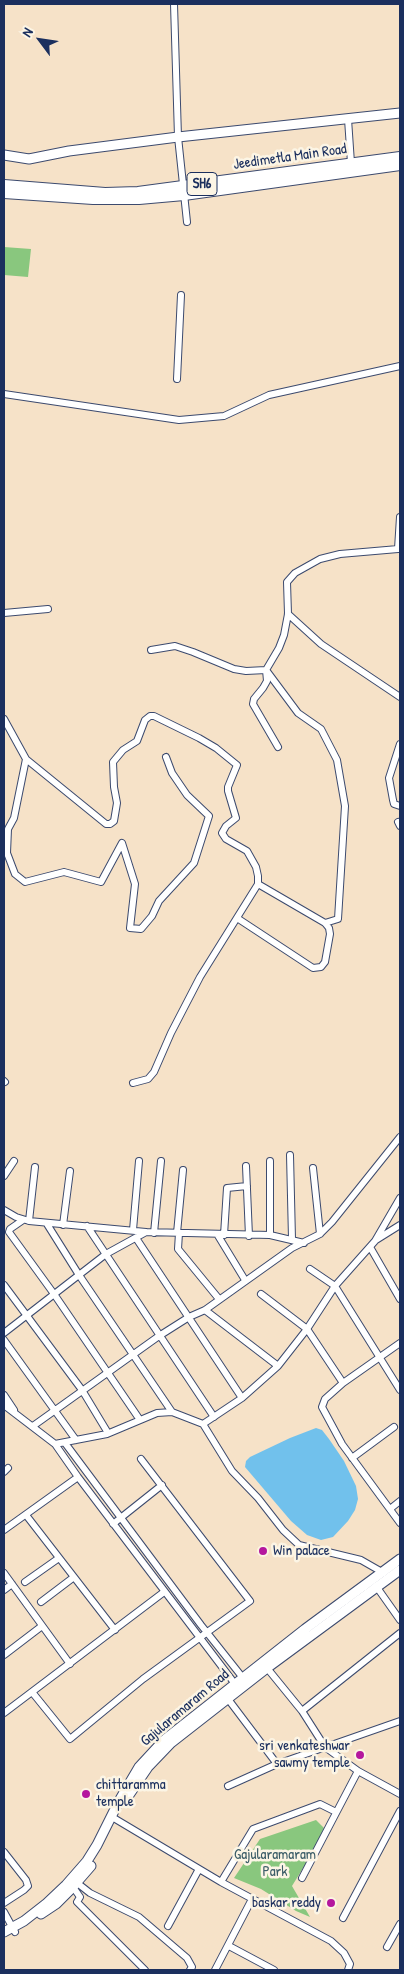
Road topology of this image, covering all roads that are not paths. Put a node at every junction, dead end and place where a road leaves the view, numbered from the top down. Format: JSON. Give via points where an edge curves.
{"nodes":[{"id":1,"x":174,"y":4,"type":"edge"},
{"id":2,"x":400,"y":113,"type":"edge"},
{"id":3,"x":348,"y":119,"type":"junction"},
{"id":4,"x":178,"y":137,"type":"junction"},
{"id":5,"x":4,"y":155,"type":"edge"},
{"id":6,"x":400,"y":157,"type":"edge"},
{"id":7,"x":350,"y":163,"type":"junction"},
{"id":8,"x":400,"y":165,"type":"edge"},
{"id":9,"x":4,"y":185,"type":"edge"},
{"id":10,"x":184,"y":190,"type":"junction"},
{"id":11,"x":4,"y":193,"type":"edge"},
{"id":12,"x":187,"y":222,"type":"dead end"},
{"id":13,"x":181,"y":295,"type":"dead end"},
{"id":14,"x":400,"y":366,"type":"edge"},
{"id":15,"x":177,"y":379,"type":"dead end"},
{"id":16,"x":4,"y":394,"type":"edge"},
{"id":17,"x":400,"y":517,"type":"edge"},
{"id":18,"x":399,"y":549,"type":"edge"},
{"id":19,"x":48,"y":609,"type":"dead end"},
{"id":20,"x":4,"y":613,"type":"edge"},
{"id":21,"x":288,"y":614,"type":"junction"},
{"id":22,"x":151,"y":650,"type":"dead end"},
{"id":23,"x":266,"y":670,"type":"junction"},
{"id":24,"x":400,"y":697,"type":"edge"},
{"id":25,"x":4,"y":719,"type":"edge"},
{"id":26,"x":400,"y":744,"type":"edge"},
{"id":27,"x":278,"y":747,"type":"dead end"},
{"id":28,"x":166,"y":757,"type":"dead end"},
{"id":29,"x":26,"y":758,"type":"junction"},
{"id":30,"x":400,"y":806,"type":"edge"},
{"id":31,"x":258,"y":884,"type":"junction"},
{"id":32,"x":237,"y":918,"type":"junction"},
{"id":33,"x":325,"y":923,"type":"junction"},
{"id":34,"x":133,"y":1083,"type":"dead end"},
{"id":35,"x":400,"y":1137,"type":"edge"},
{"id":36,"x":290,"y":1155,"type":"dead end"},
{"id":37,"x":14,"y":1161,"type":"dead end"},
{"id":38,"x":140,"y":1161,"type":"dead end"},
{"id":39,"x":162,"y":1161,"type":"dead end"},
{"id":40,"x":270,"y":1162,"type":"dead end"},
{"id":41,"x":246,"y":1166,"type":"dead end"},
{"id":42,"x":35,"y":1167,"type":"dead end"},
{"id":43,"x":313,"y":1168,"type":"dead end"},
{"id":44,"x":183,"y":1170,"type":"dead end"},
{"id":45,"x":70,"y":1171,"type":"dead end"},
{"id":46,"x":4,"y":1174,"type":"edge"},
{"id":47,"x":247,"y":1186,"type":"junction"},
{"id":48,"x":400,"y":1198,"type":"edge"},
{"id":49,"x":4,"y":1210,"type":"edge"},
{"id":50,"x":26,"y":1220,"type":"junction"},
{"id":51,"x":47,"y":1224,"type":"junction"},
{"id":52,"x":63,"y":1225,"type":"junction"},
{"id":53,"x":400,"y":1225,"type":"edge"},
{"id":54,"x":87,"y":1226,"type":"junction"},
{"id":55,"x":133,"y":1230,"type":"junction"},
{"id":56,"x":146,"y":1232,"type":"junction"},
{"id":57,"x":154,"y":1233,"type":"junction"},
{"id":58,"x":178,"y":1233,"type":"junction"},
{"id":59,"x":217,"y":1234,"type":"junction"},
{"id":60,"x":320,"y":1234,"type":"junction"},
{"id":61,"x":224,"y":1235,"type":"junction"},
{"id":62,"x":249,"y":1236,"type":"junction"},
{"id":63,"x":270,"y":1236,"type":"junction"},
{"id":64,"x":136,"y":1238,"type":"junction"},
{"id":65,"x":292,"y":1239,"type":"junction"},
{"id":66,"x":375,"y":1241,"type":"junction"},
{"id":67,"x":304,"y":1243,"type":"junction"},
{"id":68,"x":370,"y":1247,"type":"junction"},
{"id":69,"x":106,"y":1254,"type":"junction"},
{"id":70,"x":310,"y":1269,"type":"dead end"},
{"id":71,"x":79,"y":1275,"type":"junction"},
{"id":72,"x":245,"y":1280,"type":"junction"},
{"id":73,"x":4,"y":1285,"type":"edge"},
{"id":74,"x":335,"y":1286,"type":"junction"},
{"id":75,"x":398,"y":1290,"type":"edge"},
{"id":76,"x":54,"y":1294,"type":"junction"},
{"id":77,"x":261,"y":1294,"type":"dead end"},
{"id":78,"x":219,"y":1299,"type":"junction"},
{"id":79,"x":400,"y":1299,"type":"edge"},
{"id":80,"x":205,"y":1310,"type":"junction"},
{"id":81,"x":26,"y":1316,"type":"junction"},
{"id":82,"x":189,"y":1317,"type":"junction"},
{"id":83,"x":307,"y":1329,"type":"junction"},
{"id":84,"x":4,"y":1333,"type":"edge"},
{"id":85,"x":159,"y":1336,"type":"junction"},
{"id":86,"x":4,"y":1340,"type":"edge"},
{"id":87,"x":400,"y":1342,"type":"edge"},
{"id":88,"x":133,"y":1354,"type":"junction"},
{"id":89,"x":379,"y":1356,"type":"junction"},
{"id":90,"x":278,"y":1366,"type":"junction"},
{"id":91,"x":108,"y":1372,"type":"junction"},
{"id":92,"x":343,"y":1383,"type":"junction"},
{"id":93,"x":82,"y":1390,"type":"junction"},
{"id":94,"x":400,"y":1390,"type":"edge"},
{"id":95,"x":4,"y":1395,"type":"edge"},
{"id":96,"x":242,"y":1398,"type":"junction"},
{"id":97,"x":4,"y":1405,"type":"edge"},
{"id":98,"x":54,"y":1411,"type":"junction"},
{"id":99,"x":172,"y":1412,"type":"junction"},
{"id":100,"x":16,"y":1413,"type":"junction"},
{"id":101,"x":214,"y":1417,"type":"junction"},
{"id":102,"x":140,"y":1420,"type":"junction"},
{"id":103,"x":203,"y":1424,"type":"junction"},
{"id":104,"x":32,"y":1426,"type":"junction"},
{"id":105,"x":394,"y":1427,"type":"dead end"},
{"id":106,"x":108,"y":1433,"type":"junction"},
{"id":107,"x":76,"y":1440,"type":"junction"},
{"id":108,"x":65,"y":1443,"type":"junction"},
{"id":109,"x":55,"y":1444,"type":"junction"},
{"id":110,"x":352,"y":1458,"type":"junction"},
{"id":111,"x":141,"y":1459,"type":"dead end"},
{"id":112,"x":78,"y":1477,"type":"junction"},
{"id":113,"x":162,"y":1485,"type":"junction"},
{"id":114,"x":400,"y":1501,"type":"edge"},
{"id":115,"x":390,"y":1509,"type":"junction"},
{"id":116,"x":26,"y":1515,"type":"junction"},
{"id":117,"x":122,"y":1518,"type":"junction"},
{"id":118,"x":400,"y":1523,"type":"edge"},
{"id":119,"x":113,"y":1524,"type":"junction"},
{"id":120,"x":4,"y":1530,"type":"edge"},
{"id":121,"x":59,"y":1558,"type":"junction"},
{"id":122,"x":400,"y":1559,"type":"edge"},
{"id":123,"x":400,"y":1570,"type":"edge"},
{"id":124,"x":382,"y":1572,"type":"junction"},
{"id":125,"x":4,"y":1573,"type":"edge"},
{"id":126,"x":74,"y":1577,"type":"junction"},
{"id":127,"x":25,"y":1582,"type":"dead end"},
{"id":128,"x":12,"y":1584,"type":"junction"},
{"id":129,"x":376,"y":1586,"type":"junction"},
{"id":130,"x":4,"y":1590,"type":"edge"},
{"id":131,"x":164,"y":1592,"type":"junction"},
{"id":132,"x":40,"y":1602,"type":"dead end"},
{"id":133,"x":400,"y":1620,"type":"edge"},
{"id":134,"x":42,"y":1626,"type":"junction"},
{"id":135,"x":115,"y":1630,"type":"junction"},
{"id":136,"x":207,"y":1632,"type":"junction"},
{"id":137,"x":400,"y":1632,"type":"edge"},
{"id":138,"x":200,"y":1638,"type":"junction"},
{"id":139,"x":4,"y":1655,"type":"edge"},
{"id":140,"x":70,"y":1664,"type":"junction"},
{"id":141,"x":267,"y":1668,"type":"junction"},
{"id":142,"x":243,"y":1678,"type":"junction"},
{"id":143,"x":235,"y":1684,"type":"junction"},
{"id":144,"x":32,"y":1692,"type":"junction"},
{"id":145,"x":228,"y":1699,"type":"junction"},
{"id":146,"x":302,"y":1711,"type":"junction"},
{"id":147,"x":4,"y":1713,"type":"edge"},
{"id":148,"x":400,"y":1721,"type":"edge"},
{"id":149,"x":392,"y":1724,"type":"junction"},
{"id":150,"x":400,"y":1728,"type":"edge"},
{"id":151,"x":325,"y":1747,"type":"junction"},
{"id":152,"x":277,"y":1764,"type":"junction"},
{"id":153,"x":358,"y":1771,"type":"junction"},
{"id":154,"x":228,"y":1786,"type":"dead end"},
{"id":155,"x":400,"y":1794,"type":"edge"},
{"id":156,"x":400,"y":1811,"type":"edge"},
{"id":157,"x":336,"y":1812,"type":"junction"},
{"id":158,"x":114,"y":1819,"type":"junction"},
{"id":159,"x":4,"y":1852,"type":"edge"},
{"id":160,"x":199,"y":1869,"type":"junction"},
{"id":161,"x":302,"y":1878,"type":"dead end"},
{"id":162,"x":221,"y":1882,"type":"junction"},
{"id":163,"x":75,"y":1884,"type":"junction"},
{"id":164,"x":84,"y":1890,"type":"junction"},
{"id":165,"x":79,"y":1896,"type":"junction"},
{"id":166,"x":252,"y":1899,"type":"junction"},
{"id":167,"x":4,"y":1903,"type":"edge"},
{"id":168,"x":4,"y":1912,"type":"edge"},
{"id":169,"x":343,"y":1918,"type":"dead end"},
{"id":170,"x":400,"y":1924,"type":"edge"},
{"id":171,"x":168,"y":1926,"type":"dead end"},
{"id":172,"x":15,"y":1930,"type":"junction"},
{"id":173,"x":4,"y":1932,"type":"edge"},
{"id":174,"x":4,"y":1938,"type":"edge"},
{"id":175,"x":229,"y":1946,"type":"junction"},
{"id":176,"x":387,"y":1947,"type":"dead end"},
{"id":177,"x":146,"y":1970,"type":"edge"},
{"id":178,"x":190,"y":1970,"type":"edge"},
{"id":179,"x":215,"y":1970,"type":"edge"},
{"id":180,"x":274,"y":1970,"type":"edge"},
{"id":181,"x":348,"y":1970,"type":"edge"}],
"edges":[{"from":1,"to":4,"type":"street"},
{"from":2,"to":3,"type":"main road"},
{"from":3,"to":4,"type":"main road"},
{"from":3,"to":7,"type":"street"},
{"from":4,"to":5,"type":"main road","via":[[69,150],[29,159]]},
{"from":4,"to":10,"type":"street"},
{"from":6,"to":7,"type":"main road","name":"Jeedimetla Main Road","number":"SH6"},
{"from":7,"to":10,"type":"main road","name":"Jeedimetla Main Road","number":"SH6"},
{"from":8,"to":10,"type":"main road","name":"Jeedimetla Main Road","number":"SH6"},
{"from":9,"to":10,"type":"main road","name":"Jeedimetla Main Road","number":"SH6","via":[[106,193]]},
{"from":10,"to":11,"type":"main road","name":"Jeedimetla Main Road","number":"SH6","via":[[114,200]]},
{"from":10,"to":12,"type":"street"},
{"from":13,"to":15,"type":"street"},
{"from":14,"to":16,"type":"street","via":[[269,395],[224,416],[179,420]]},
{"from":17,"to":18,"type":"street"},
{"from":18,"to":21,"type":"street","via":[[340,554],[320,559],[295,573],[287,582]]},
{"from":19,"to":20,"type":"street"},
{"from":21,"to":23,"type":"street","via":[[280,648]]},
{"from":21,"to":24,"type":"street","via":[[321,644]]},
{"from":22,"to":23,"type":"street","via":[[175,646],[234,670]]},
{"from":23,"to":27,"type":"street","via":[[267,681],[253,704]]},
{"from":23,"to":33,"type":"street","via":[[298,713],[321,729],[337,760],[344,806],[342,865],[338,919]]},
{"from":25,"to":29,"type":"street"},
{"from":26,"to":30,"type":"street","via":[[389,778],[394,804]]},
{"from":28,"to":29,"type":"street","via":[[187,795],[209,816],[194,863],[159,901],[141,929],[130,928],[135,884],[122,843],[101,882],[64,872],[25,882],[15,874],[7,853],[8,829],[14,818]]},
{"from":29,"to":31,"type":"street","via":[[110,824],[114,821],[118,804],[113,762],[137,741],[145,720],[154,716],[199,738],[237,765],[228,786],[236,818],[222,833],[246,851],[256,867]]},
{"from":31,"to":32,"type":"street"},
{"from":31,"to":33,"type":"street"},
{"from":32,"to":33,"type":"street","via":[[313,968],[325,962],[330,934]]},
{"from":32,"to":34,"type":"street","via":[[200,977],[154,1072],[148,1079]]},
{"from":35,"to":60,"type":"street"},
{"from":36,"to":65,"type":"street"},
{"from":37,"to":46,"type":"street"},
{"from":38,"to":55,"type":"street"},
{"from":39,"to":57,"type":"street"},
{"from":40,"to":63,"type":"street"},
{"from":41,"to":47,"type":"street"},
{"from":42,"to":50,"type":"street"},
{"from":43,"to":60,"type":"street"},
{"from":44,"to":58,"type":"street"},
{"from":45,"to":52,"type":"street"},
{"from":47,"to":61,"type":"street","via":[[227,1188]]},
{"from":47,"to":62,"type":"street"},
{"from":48,"to":66,"type":"street"},
{"from":49,"to":50,"type":"street"},
{"from":50,"to":51,"type":"street"},
{"from":50,"to":76,"type":"street","via":[[8,1232]]},
{"from":51,"to":52,"type":"street"},
{"from":51,"to":71,"type":"street"},
{"from":52,"to":54,"type":"street"},
{"from":53,"to":66,"type":"street"},
{"from":54,"to":55,"type":"street"},
{"from":54,"to":69,"type":"street"},
{"from":55,"to":56,"type":"street"},
{"from":56,"to":57,"type":"street"},
{"from":56,"to":64,"type":"street"},
{"from":57,"to":58,"type":"street"},
{"from":58,"to":59,"type":"street"},
{"from":58,"to":78,"type":"street","via":[[178,1249]]},
{"from":59,"to":61,"type":"street"},
{"from":59,"to":72,"type":"street"},
{"from":60,"to":67,"type":"street"},
{"from":61,"to":62,"type":"street"},
{"from":62,"to":63,"type":"street"},
{"from":63,"to":65,"type":"street"},
{"from":64,"to":69,"type":"street"},
{"from":64,"to":82,"type":"street"},
{"from":65,"to":67,"type":"street"},
{"from":66,"to":68,"type":"street"},
{"from":67,"to":72,"type":"street"},
{"from":68,"to":74,"type":"street"},
{"from":68,"to":75,"type":"street"},
{"from":69,"to":71,"type":"street"},
{"from":69,"to":85,"type":"street"},
{"from":70,"to":74,"type":"street"},
{"from":71,"to":76,"type":"street"},
{"from":71,"to":88,"type":"street"},
{"from":72,"to":78,"type":"street"},
{"from":73,"to":81,"type":"street"},
{"from":74,"to":83,"type":"street"},
{"from":74,"to":89,"type":"street"},
{"from":75,"to":79,"type":"street"},
{"from":76,"to":81,"type":"street"},
{"from":76,"to":91,"type":"street"},
{"from":77,"to":83,"type":"street"},
{"from":78,"to":80,"type":"street"},
{"from":80,"to":82,"type":"street"},
{"from":80,"to":90,"type":"street"},
{"from":81,"to":84,"type":"street"},
{"from":81,"to":93,"type":"street"},
{"from":82,"to":85,"type":"street"},
{"from":82,"to":96,"type":"street"},
{"from":83,"to":90,"type":"street"},
{"from":83,"to":92,"type":"street"},
{"from":85,"to":88,"type":"street"},
{"from":85,"to":101,"type":"street"},
{"from":86,"to":98,"type":"street"},
{"from":87,"to":89,"type":"street"},
{"from":88,"to":91,"type":"street"},
{"from":88,"to":99,"type":"street"},
{"from":89,"to":92,"type":"street"},
{"from":89,"to":94,"type":"street"},
{"from":90,"to":96,"type":"street"},
{"from":91,"to":93,"type":"street"},
{"from":91,"to":102,"type":"street"},
{"from":92,"to":110,"type":"street","via":[[324,1399],[322,1407]]},
{"from":93,"to":98,"type":"street"},
{"from":93,"to":106,"type":"street"},
{"from":95,"to":100,"type":"street"},
{"from":96,"to":101,"type":"street"},
{"from":97,"to":100,"type":"street"},
{"from":98,"to":104,"type":"street"},
{"from":98,"to":107,"type":"street"},
{"from":99,"to":102,"type":"street","via":[[156,1413]]},
{"from":99,"to":103,"type":"street"},
{"from":100,"to":104,"type":"street"},
{"from":101,"to":103,"type":"street"},
{"from":102,"to":106,"type":"street"},
{"from":103,"to":124,"type":"street","via":[[232,1471],[299,1545],[361,1560]]},
{"from":104,"to":109,"type":"street"},
{"from":105,"to":110,"type":"street"},
{"from":106,"to":107,"type":"street"},
{"from":107,"to":108,"type":"street"},
{"from":108,"to":109,"type":"street"},
{"from":108,"to":117,"type":"street"},
{"from":109,"to":112,"type":"street"},
{"from":110,"to":115,"type":"street"},
{"from":111,"to":113,"type":"street"},
{"from":112,"to":116,"type":"street"},
{"from":112,"to":119,"type":"street"},
{"from":113,"to":117,"type":"street"},
{"from":113,"to":136,"type":"street","via":[[250,1602]]},
{"from":114,"to":115,"type":"street"},
{"from":115,"to":118,"type":"street"},
{"from":116,"to":120,"type":"street"},
{"from":116,"to":121,"type":"street"},
{"from":117,"to":119,"type":"street"},
{"from":117,"to":136,"type":"street"},
{"from":119,"to":131,"type":"street"},
{"from":121,"to":126,"type":"street"},
{"from":121,"to":127,"type":"street"},
{"from":122,"to":124,"type":"main road","name":"Gajularamaram Road"},
{"from":123,"to":129,"type":"main road","name":"Gajularamaram Road"},
{"from":124,"to":142,"type":"main road","name":"Gajularamaram Road"},
{"from":125,"to":128,"type":"street"},
{"from":126,"to":132,"type":"street"},
{"from":126,"to":135,"type":"street"},
{"from":128,"to":130,"type":"street"},
{"from":128,"to":134,"type":"street"},
{"from":129,"to":133,"type":"street"},
{"from":129,"to":141,"type":"main road","name":"Gajularamaram Road"},
{"from":131,"to":135,"type":"street"},
{"from":131,"to":138,"type":"street"},
{"from":134,"to":139,"type":"street"},
{"from":134,"to":140,"type":"street"},
{"from":135,"to":140,"type":"street"},
{"from":136,"to":138,"type":"street"},
{"from":136,"to":142,"type":"street"},
{"from":137,"to":146,"type":"street"},
{"from":138,"to":143,"type":"street"},
{"from":138,"to":144,"type":"street","via":[[136,1684],[70,1739]]},
{"from":140,"to":144,"type":"street"},
{"from":141,"to":145,"type":"main road","name":"Gajularamaram Road"},
{"from":141,"to":146,"type":"street"},
{"from":142,"to":143,"type":"main road","name":"Gajularamaram Road"},
{"from":143,"to":158,"type":"main road","name":"Gajularamaram Road","via":[[146,1758],[128,1784]]},
{"from":144,"to":147,"type":"street"},
{"from":145,"to":152,"type":"street"},
{"from":145,"to":158,"type":"main road","name":"Gajularamaram Road","via":[[172,1743],[148,1767]]},
{"from":146,"to":151,"type":"street"},
{"from":148,"to":149,"type":"street"},
{"from":149,"to":150,"type":"street"},
{"from":149,"to":151,"type":"street"},
{"from":151,"to":152,"type":"street"},
{"from":151,"to":153,"type":"street"},
{"from":152,"to":154,"type":"street"},
{"from":153,"to":155,"type":"street"},
{"from":153,"to":157,"type":"street"},
{"from":156,"to":169,"type":"street"},
{"from":157,"to":161,"type":"street"},
{"from":157,"to":162,"type":"street","via":[[320,1804],[253,1829]]},
{"from":158,"to":160,"type":"street"},
{"from":158,"to":163,"type":"main road","name":"Gajularamaram Road","via":[[92,1865]]},
{"from":158,"to":172,"type":"main road","name":"Gajularamaram Road","via":[[66,1885]]},
{"from":159,"to":167,"type":"street","via":[[28,1886]]},
{"from":160,"to":162,"type":"street"},
{"from":160,"to":171,"type":"street"},
{"from":162,"to":166,"type":"street"},
{"from":163,"to":164,"type":"street"},
{"from":163,"to":165,"type":"street"},
{"from":163,"to":172,"type":"main road","name":"Gajularamaram Road","via":[[56,1904]]},
{"from":164,"to":165,"type":"street"},
{"from":164,"to":178,"type":"street","via":[[139,1917],[191,1962]]},
{"from":165,"to":177,"type":"street","via":[[77,1902]]},
{"from":166,"to":175,"type":"street"},
{"from":166,"to":181,"type":"street","via":[[331,1941],[344,1952],[350,1964]]},
{"from":168,"to":172,"type":"street"},
{"from":170,"to":176,"type":"street"},
{"from":172,"to":173,"type":"main road","name":"Gajularamaram Road"},
{"from":172,"to":174,"type":"main road","name":"Gajularamaram Road"},
{"from":175,"to":179,"type":"street"},
{"from":175,"to":180,"type":"street"}]}
